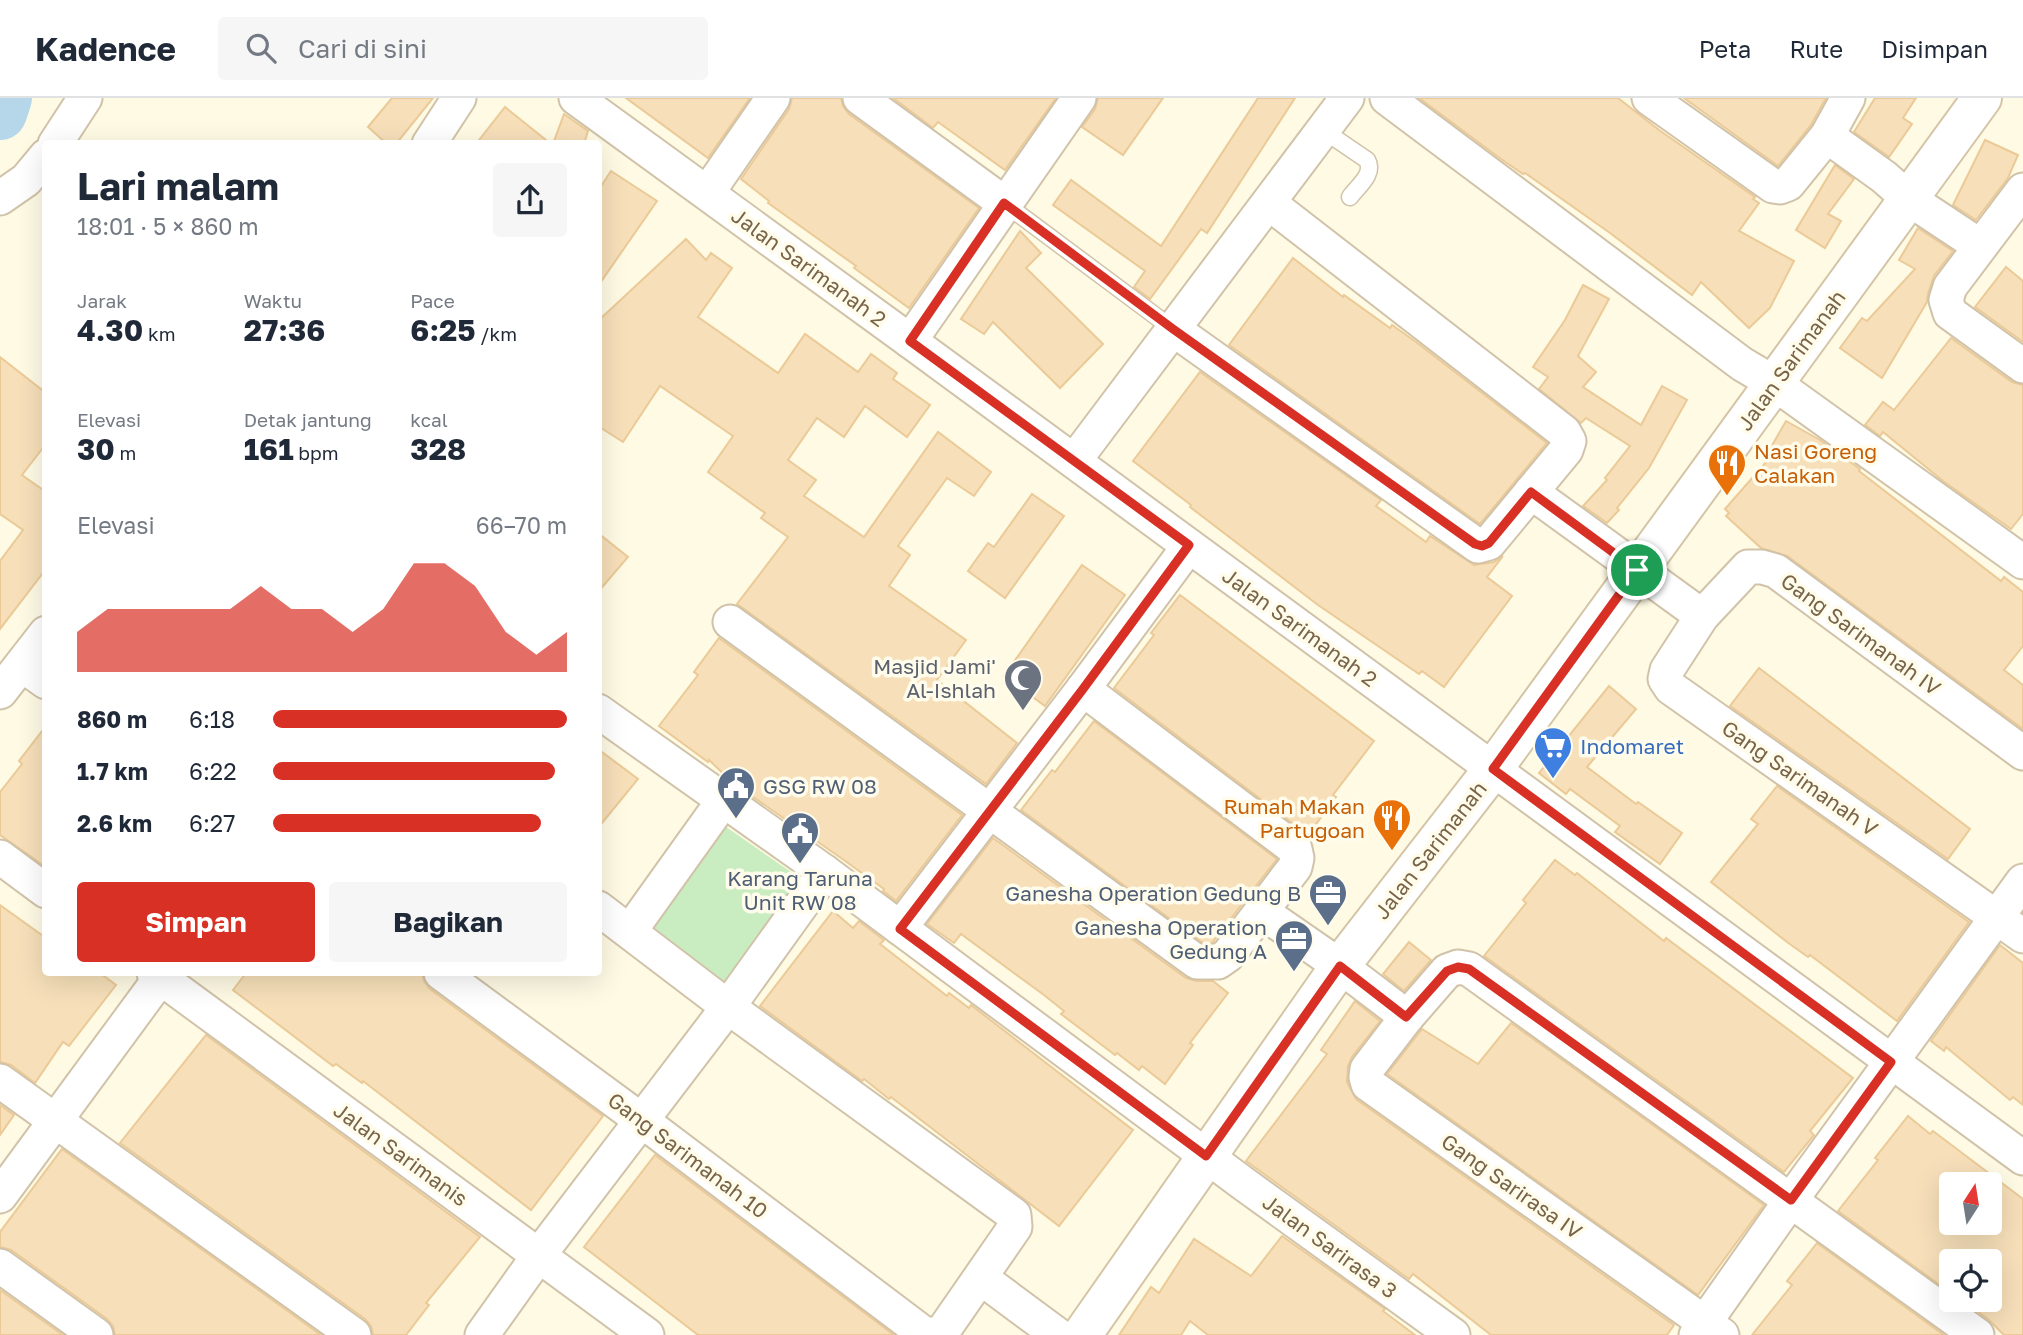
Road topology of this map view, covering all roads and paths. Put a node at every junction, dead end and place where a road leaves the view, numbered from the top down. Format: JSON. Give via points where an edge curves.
{"nodes":[{"id":1,"x":85,"y":98,"type":"edge"},
{"id":2,"x":460,"y":98,"type":"edge"},
{"id":3,"x":576,"y":98,"type":"edge"},
{"id":4,"x":773,"y":98,"type":"edge"},
{"id":5,"x":860,"y":98,"type":"edge"},
{"id":6,"x":1079,"y":98,"type":"edge"},
{"id":7,"x":1347,"y":98,"type":"edge"},
{"id":8,"x":1387,"y":98,"type":"edge"},
{"id":9,"x":1649,"y":98,"type":"edge"},
{"id":10,"x":1848,"y":98,"type":"edge"},
{"id":11,"x":1982,"y":98,"type":"edge"},
{"id":12,"x":1323,"y":130,"type":"junction"},
{"id":13,"x":1827,"y":136,"type":"junction"},
{"id":14,"x":58,"y":140,"type":"edge"},
{"id":15,"x":432,"y":140,"type":"edge"},
{"id":16,"x":42,"y":161,"type":"edge"},
{"id":17,"x":2023,"y":190,"type":"edge"},
{"id":18,"x":708,"y":192,"type":"junction"},
{"id":19,"x":1350,"y":197,"type":"dead end"},
{"id":20,"x":0,"y":198,"type":"edge"},
{"id":21,"x":1909,"y":199,"type":"junction"},
{"id":22,"x":1004,"y":203,"type":"junction"},
{"id":23,"x":1269,"y":203,"type":"junction"},
{"id":24,"x":1980,"y":246,"type":"junction"},
{"id":25,"x":1173,"y":329,"type":"junction"},
{"id":26,"x":910,"y":341,"type":"junction"},
{"id":27,"x":2023,"y":366,"type":"edge"},
{"id":28,"x":1774,"y":383,"type":"junction"},
{"id":29,"x":1074,"y":461,"type":"junction"},
{"id":30,"x":1531,"y":492,"type":"junction"},
{"id":31,"x":1189,"y":545,"type":"junction"},
{"id":32,"x":2023,"y":562,"type":"edge"},
{"id":33,"x":1637,"y":570,"type":"junction"},
{"id":34,"x":1702,"y":615,"type":"junction"},
{"id":35,"x":730,"y":622,"type":"dead end"},
{"id":36,"x":42,"y":647,"type":"edge"},
{"id":37,"x":34,"y":674,"type":"edge"},
{"id":38,"x":1083,"y":689,"type":"junction"},
{"id":39,"x":0,"y":692,"type":"edge"},
{"id":40,"x":602,"y":714,"type":"edge"},
{"id":41,"x":2023,"y":753,"type":"edge"},
{"id":42,"x":1493,"y":769,"type":"junction"},
{"id":43,"x":723,"y":800,"type":"junction"},
{"id":44,"x":989,"y":811,"type":"junction"},
{"id":45,"x":0,"y":857,"type":"edge"},
{"id":46,"x":825,"y":873,"type":"junction"},
{"id":47,"x":2023,"y":881,"type":"edge"},
{"id":48,"x":42,"y":888,"type":"edge"},
{"id":49,"x":602,"y":911,"type":"edge"},
{"id":50,"x":1262,"y":912,"type":"junction"},
{"id":51,"x":2010,"y":927,"type":"edge"},
{"id":52,"x":900,"y":929,"type":"junction"},
{"id":53,"x":630,"y":931,"type":"junction"},
{"id":54,"x":1340,"y":966,"type":"junction"},
{"id":55,"x":158,"y":976,"type":"edge"},
{"id":56,"x":160,"y":976,"type":"edge"},
{"id":57,"x":445,"y":976,"type":"edge"},
{"id":58,"x":728,"y":1007,"type":"junction"},
{"id":59,"x":1406,"y":1017,"type":"junction"},
{"id":60,"x":1891,"y":1062,"type":"junction"},
{"id":61,"x":0,"y":1081,"type":"edge"},
{"id":62,"x":642,"y":1120,"type":"junction"},
{"id":63,"x":54,"y":1121,"type":"junction"},
{"id":64,"x":1206,"y":1156,"type":"junction"},
{"id":65,"x":2023,"y":1158,"type":"edge"},
{"id":66,"x":0,"y":1196,"type":"edge"},
{"id":67,"x":1791,"y":1200,"type":"junction"},
{"id":68,"x":539,"y":1255,"type":"junction"},
{"id":69,"x":0,"y":1266,"type":"edge"},
{"id":70,"x":981,"y":1278,"type":"junction"},
{"id":71,"x":1708,"y":1331,"type":"edge"},
{"id":72,"x":96,"y":1335,"type":"edge"},
{"id":73,"x":354,"y":1335,"type":"edge"},
{"id":74,"x":482,"y":1335,"type":"edge"},
{"id":75,"x":647,"y":1335,"type":"edge"},
{"id":76,"x":935,"y":1335,"type":"edge"},
{"id":77,"x":1058,"y":1335,"type":"edge"},
{"id":78,"x":1082,"y":1335,"type":"edge"},
{"id":79,"x":1453,"y":1335,"type":"edge"},
{"id":80,"x":1977,"y":1335,"type":"edge"}],
"edges":[{"from":1,"to":14,"type":"street"},
{"from":2,"to":15,"type":"street"},
{"from":3,"to":18,"type":"street","name":"Jalan Sarimanah 2"},
{"from":4,"to":18,"type":"street"},
{"from":5,"to":22,"type":"street"},
{"from":6,"to":22,"type":"street"},
{"from":7,"to":12,"type":"street"},
{"from":8,"to":28,"type":"street","via":[[1742,364]]},
{"from":9,"to":13,"type":"street","via":[[1776,187],[1788,184]]},
{"from":10,"to":13,"type":"street"},
{"from":11,"to":21,"type":"street","name":"Jalan Sarimanah"},
{"from":12,"to":19,"type":"lane","via":[[1370,166]]},
{"from":12,"to":23,"type":"street"},
{"from":13,"to":21,"type":"street"},
{"from":16,"to":20,"type":"street","via":[[26,180]]},
{"from":17,"to":24,"type":"street"},
{"from":18,"to":26,"type":"street","name":"Jalan Sarimanah 2"},
{"from":21,"to":24,"type":"street"},
{"from":21,"to":28,"type":"street","name":"Jalan Sarimanah"},
{"from":22,"to":25,"type":"lane"},
{"from":22,"to":26,"type":"street"},
{"from":23,"to":25,"type":"street"},
{"from":23,"to":30,"type":"street","via":[[1564,432],[1569,446]]},
{"from":24,"to":27,"type":"street","via":[[1946,294],[1950,313]]},
{"from":25,"to":29,"type":"street"},
{"from":25,"to":30,"type":"street","via":[[1478,546],[1489,543]]},
{"from":26,"to":29,"type":"street","name":"Jalan Sarimanah 2"},
{"from":28,"to":32,"type":"street"},
{"from":28,"to":33,"type":"street","name":"Jalan Sarimanah"},
{"from":29,"to":31,"type":"street","name":"Jalan Sarimanah 2"},
{"from":30,"to":33,"type":"street"},
{"from":31,"to":38,"type":"street"},
{"from":31,"to":42,"type":"street","name":"Jalan Sarimanah 2"},
{"from":33,"to":34,"type":"street"},
{"from":33,"to":42,"type":"street","name":"Jalan Sarimanah"},
{"from":34,"to":41,"type":"street","name":"Gang Sarimanah IV","via":[[1748,567],[1776,571]]},
{"from":34,"to":51,"type":"street","name":"Gang Sarimanah V","via":[[1667,670],[1665,679],[1671,688]]},
{"from":35,"to":44,"type":"street"},
{"from":36,"to":37,"type":"street"},
{"from":37,"to":39,"type":"street"},
{"from":38,"to":44,"type":"street"},
{"from":38,"to":50,"type":"street","via":[[1294,849],[1295,867]]},
{"from":40,"to":43,"type":"street","name":"Jalan Sarirasa 3"},
{"from":42,"to":54,"type":"street","name":"Jalan Sarimanah"},
{"from":42,"to":60,"type":"street","name":"Jalan Sarimanah 2"},
{"from":43,"to":46,"type":"street","name":"Jalan Sarirasa 3"},
{"from":43,"to":53,"type":"street"},
{"from":44,"to":50,"type":"street","via":[[1197,962],[1218,962],[1228,955]]},
{"from":44,"to":52,"type":"street"},
{"from":45,"to":48,"type":"street"},
{"from":46,"to":52,"type":"street","name":"Jalan Sarirasa 3"},
{"from":46,"to":58,"type":"street"},
{"from":47,"to":51,"type":"street"},
{"from":49,"to":53,"type":"street","name":"Gang Sarimanah 10"},
{"from":50,"to":54,"type":"street"},
{"from":51,"to":60,"type":"street"},
{"from":52,"to":64,"type":"street","name":"Jalan Sarirasa 3"},
{"from":53,"to":58,"type":"street","name":"Gang Sarimanah 10"},
{"from":54,"to":59,"type":"street"},
{"from":54,"to":64,"type":"street","name":"Jalan Sarimanah"},
{"from":55,"to":63,"type":"street"},
{"from":56,"to":68,"type":"street","name":"Jalan Sarimanis"},
{"from":57,"to":62,"type":"street","name":"Gang Sarimanah 10"},
{"from":58,"to":62,"type":"street"},
{"from":58,"to":70,"type":"street","name":"Gang Sarimanah 10","via":[[1014,1214],[1015,1227]]},
{"from":59,"to":67,"type":"street","via":[[1447,971],[1469,969]]},
{"from":59,"to":71,"type":"street","name":"Gang Sarirasa IV","via":[[1367,1069],[1368,1084]]},
{"from":60,"to":65,"type":"street","name":"Jalan Sarimanah 2"},
{"from":60,"to":67,"type":"street"},
{"from":61,"to":63,"type":"street"},
{"from":62,"to":68,"type":"street"},
{"from":62,"to":76,"type":"street","name":"Gang Sarimanah 10","via":[[923,1333]]},
{"from":63,"to":66,"type":"street"},
{"from":63,"to":73,"type":"street"},
{"from":64,"to":78,"type":"street","name":"Jalan Sarimanah"},
{"from":64,"to":79,"type":"street","name":"Jalan Sarirasa 3"},
{"from":67,"to":71,"type":"street"},
{"from":67,"to":80,"type":"street"},
{"from":68,"to":74,"type":"street"},
{"from":68,"to":75,"type":"street","name":"Jalan Sarimanis"},
{"from":69,"to":72,"type":"street"},
{"from":70,"to":76,"type":"street","name":"Gang Sarimanah 10","via":[[943,1331]]},
{"from":70,"to":77,"type":"street"}]}
